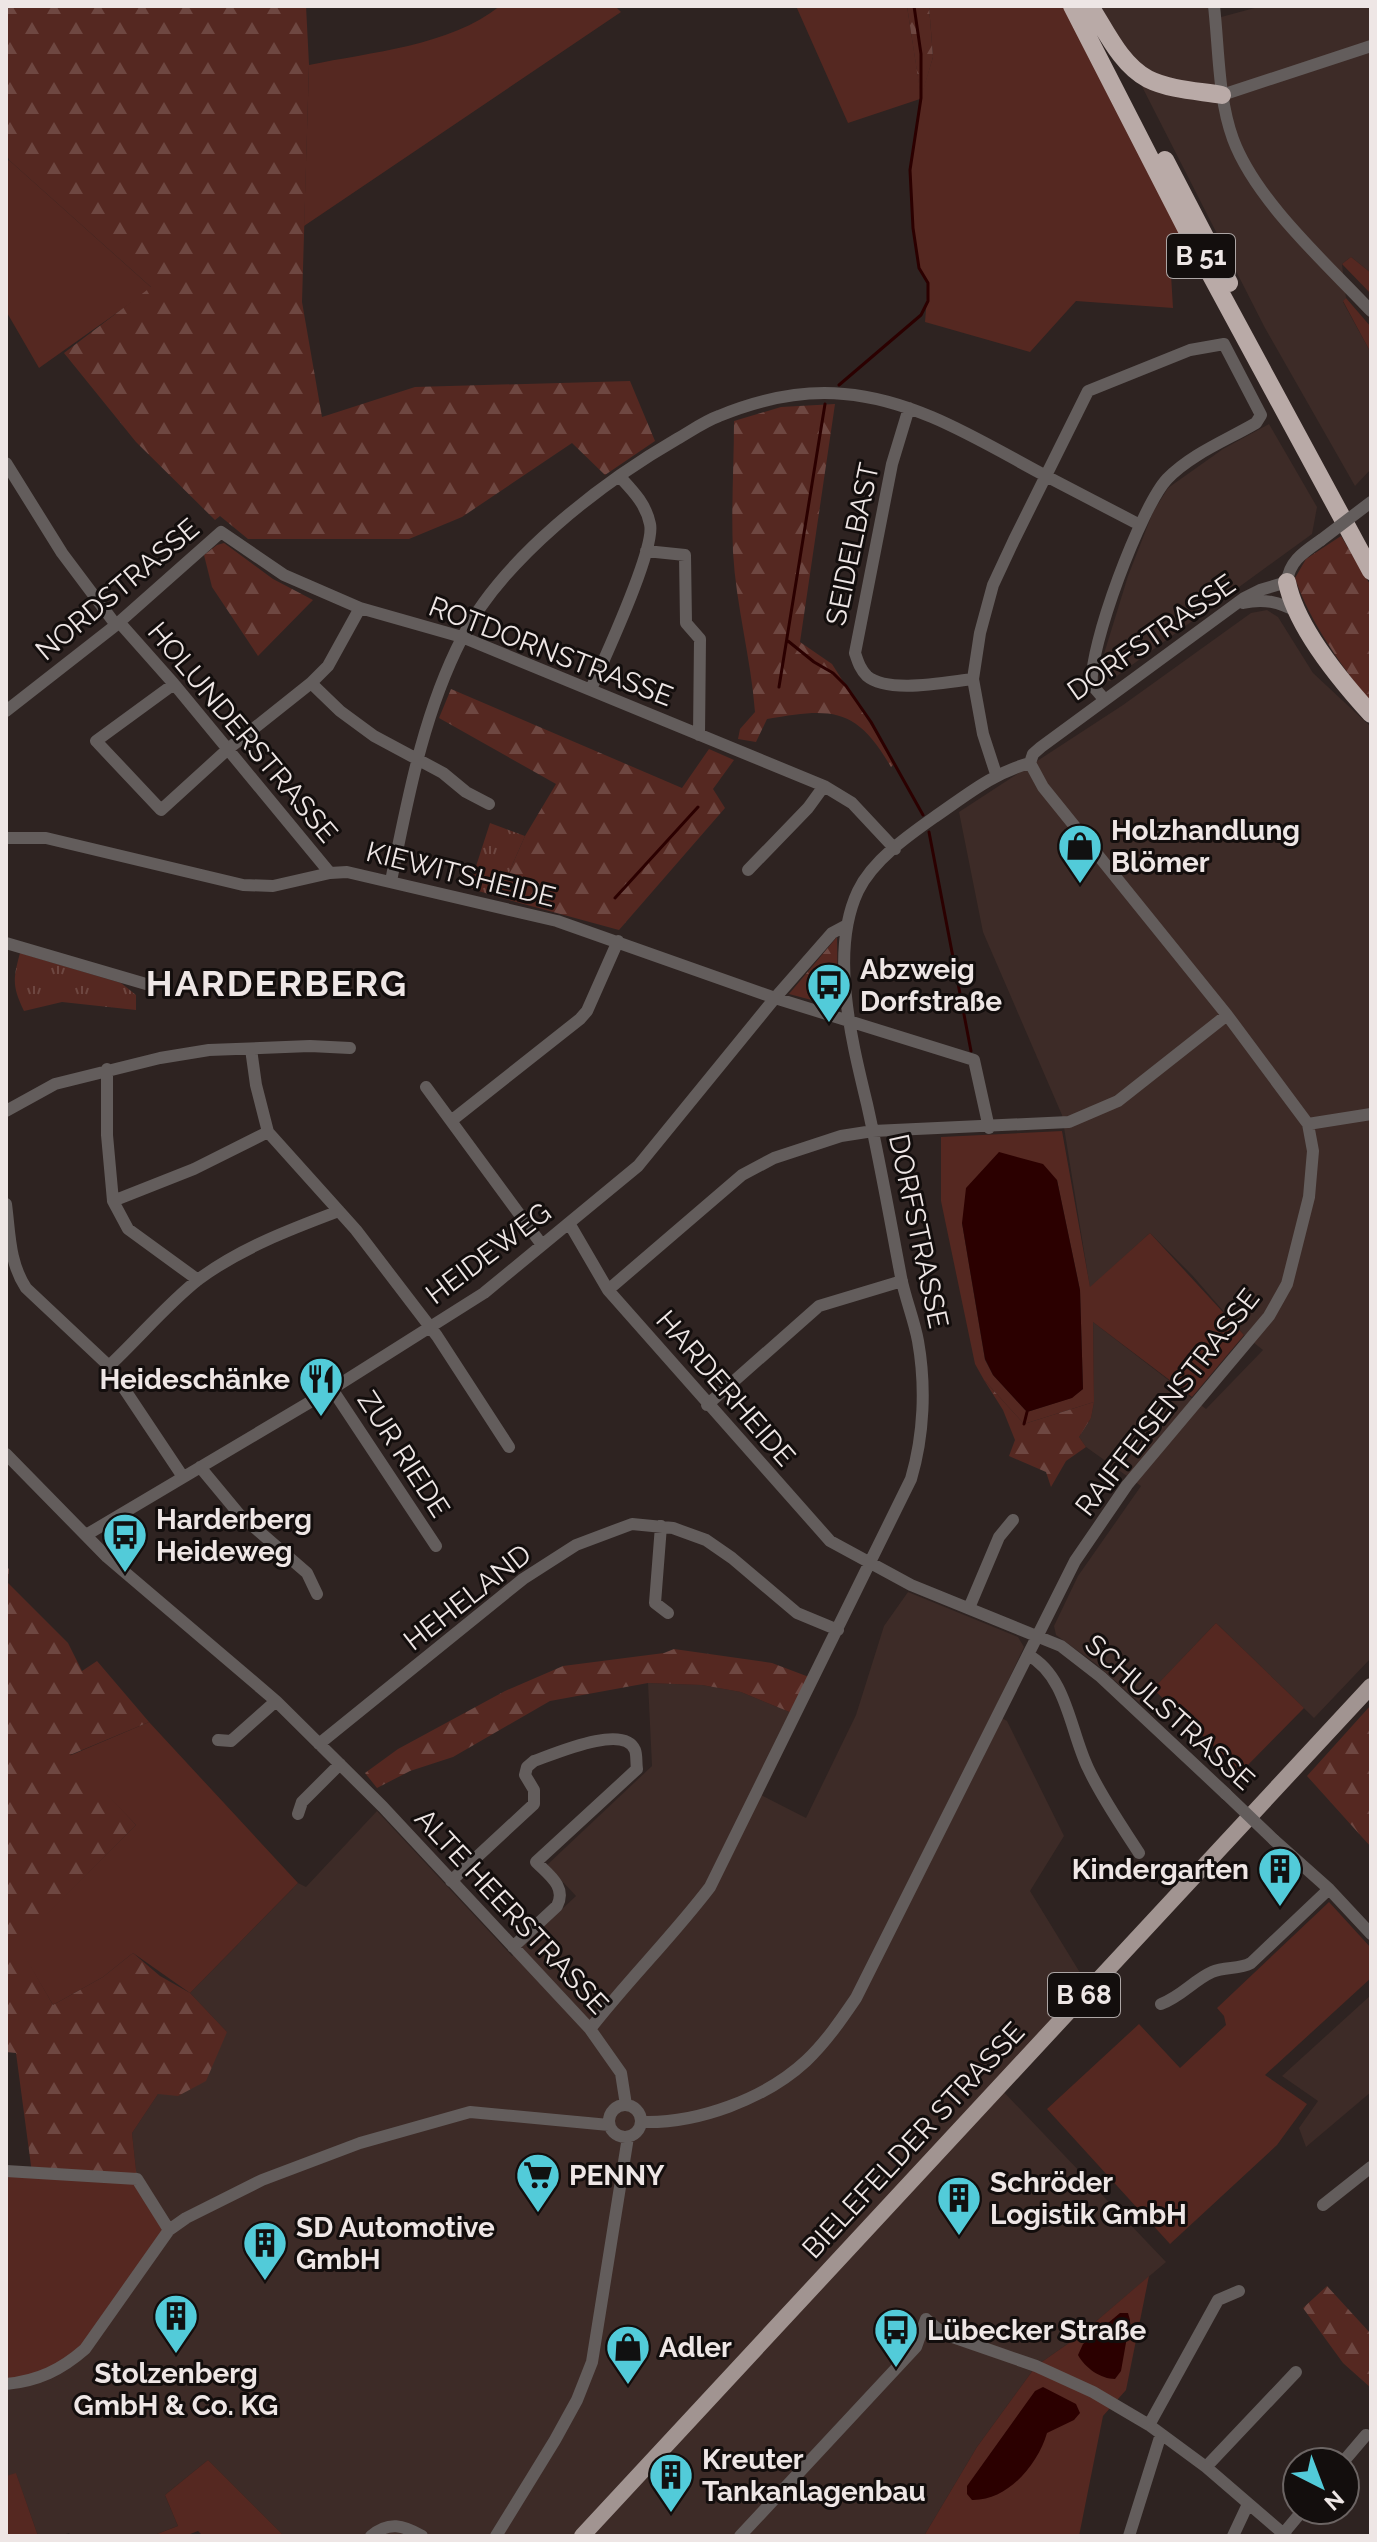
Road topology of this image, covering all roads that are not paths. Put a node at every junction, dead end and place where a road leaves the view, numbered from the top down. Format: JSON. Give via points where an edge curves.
{"nodes":[{"id":1,"x":1072,"y":6,"type":"edge"},
{"id":2,"x":1088,"y":6,"type":"edge"},
{"id":3,"x":1214,"y":6,"type":"edge"},
{"id":4,"x":1371,"y":46,"type":"edge"},
{"id":5,"x":1222,"y":95,"type":"junction"},
{"id":6,"x":1371,"y":311,"type":"edge"},
{"id":7,"x":909,"y":408,"type":"junction"},
{"id":8,"x":6,"y":463,"type":"edge"},
{"id":9,"x":1046,"y":476,"type":"junction"},
{"id":10,"x":620,"y":477,"type":"junction"},
{"id":11,"x":1371,"y":502,"type":"edge"},
{"id":12,"x":1140,"y":525,"type":"junction"},
{"id":13,"x":221,"y":532,"type":"joint"},
{"id":14,"x":1371,"y":546,"type":"edge"},
{"id":15,"x":646,"y":551,"type":"junction"},
{"id":16,"x":1371,"y":571,"type":"edge"},
{"id":17,"x":1287,"y":582,"type":"junction"},
{"id":18,"x":360,"y":608,"type":"junction"},
{"id":19,"x":1298,"y":612,"type":"junction"},
{"id":20,"x":1219,"y":615,"type":"junction"},
{"id":21,"x":118,"y":624,"type":"junction"},
{"id":22,"x":462,"y":637,"type":"junction"},
{"id":23,"x":973,"y":679,"type":"junction"},
{"id":24,"x":311,"y":683,"type":"junction"},
{"id":25,"x":174,"y":684,"type":"junction"},
{"id":26,"x":591,"y":689,"type":"junction"},
{"id":27,"x":1104,"y":699,"type":"junction"},
{"id":28,"x":6,"y":711,"type":"edge"},
{"id":29,"x":1371,"y":714,"type":"edge"},
{"id":30,"x":699,"y":735,"type":"junction"},
{"id":31,"x":228,"y":749,"type":"junction"},
{"id":32,"x":417,"y":758,"type":"junction"},
{"id":33,"x":1030,"y":763,"type":"junction"},
{"id":34,"x":996,"y":774,"type":"junction"},
{"id":35,"x":824,"y":786,"type":"junction"},
{"id":36,"x":489,"y":804,"type":"dead end"},
{"id":37,"x":6,"y":838,"type":"edge"},
{"id":38,"x":895,"y":849,"type":"junction"},
{"id":39,"x":748,"y":870,"type":"dead end"},
{"id":40,"x":330,"y":873,"type":"junction"},
{"id":41,"x":391,"y":881,"type":"junction"},
{"id":42,"x":847,"y":925,"type":"junction"},
{"id":43,"x":618,"y":941,"type":"junction"},
{"id":44,"x":6,"y":943,"type":"edge"},
{"id":45,"x":146,"y":984,"type":"dead end"},
{"id":46,"x":775,"y":998,"type":"junction"},
{"id":47,"x":1227,"y":1015,"type":"junction"},
{"id":48,"x":847,"y":1020,"type":"junction"},
{"id":49,"x":350,"y":1048,"type":"dead end"},
{"id":50,"x":251,"y":1049,"type":"junction"},
{"id":51,"x":107,"y":1069,"type":"junction"},
{"id":52,"x":426,"y":1087,"type":"dead end"},
{"id":53,"x":6,"y":1111,"type":"edge"},
{"id":54,"x":1371,"y":1114,"type":"edge"},
{"id":55,"x":451,"y":1121,"type":"junction"},
{"id":56,"x":1308,"y":1124,"type":"junction"},
{"id":57,"x":989,"y":1128,"type":"junction"},
{"id":58,"x":873,"y":1131,"type":"junction"},
{"id":59,"x":268,"y":1132,"type":"junction"},
{"id":60,"x":113,"y":1201,"type":"junction"},
{"id":61,"x":6,"y":1204,"type":"edge"},
{"id":62,"x":339,"y":1211,"type":"junction"},
{"id":63,"x":569,"y":1223,"type":"junction"},
{"id":64,"x":542,"y":1245,"type":"junction"},
{"id":65,"x":198,"y":1280,"type":"junction"},
{"id":66,"x":902,"y":1281,"type":"junction"},
{"id":67,"x":608,"y":1290,"type":"junction"},
{"id":68,"x":429,"y":1328,"type":"junction"},
{"id":69,"x":109,"y":1366,"type":"junction"},
{"id":70,"x":332,"y":1389,"type":"junction"},
{"id":71,"x":707,"y":1405,"type":"junction"},
{"id":72,"x":509,"y":1447,"type":"dead end"},
{"id":73,"x":6,"y":1454,"type":"edge"},
{"id":74,"x":200,"y":1467,"type":"junction"},
{"id":75,"x":183,"y":1477,"type":"junction"},
{"id":76,"x":1013,"y":1520,"type":"dead end"},
{"id":77,"x":661,"y":1526,"type":"junction"},
{"id":78,"x":86,"y":1535,"type":"junction"},
{"id":79,"x":436,"y":1546,"type":"dead end"},
{"id":80,"x":871,"y":1564,"type":"junction"},
{"id":81,"x":317,"y":1594,"type":"dead end"},
{"id":82,"x":969,"y":1608,"type":"junction"},
{"id":83,"x":668,"y":1613,"type":"dead end"},
{"id":84,"x":838,"y":1630,"type":"junction"},
{"id":85,"x":1038,"y":1636,"type":"junction"},
{"id":86,"x":1028,"y":1655,"type":"junction"},
{"id":87,"x":1371,"y":1686,"type":"edge"},
{"id":88,"x":276,"y":1701,"type":"junction"},
{"id":89,"x":218,"y":1740,"type":"dead end"},
{"id":90,"x":319,"y":1744,"type":"junction"},
{"id":91,"x":340,"y":1764,"type":"junction"},
{"id":92,"x":298,"y":1814,"type":"dead end"},
{"id":93,"x":1139,"y":1853,"type":"dead end"},
{"id":94,"x":451,"y":1881,"type":"junction"},
{"id":95,"x":1329,"y":1889,"type":"junction"},
{"id":96,"x":1371,"y":1934,"type":"edge"},
{"id":97,"x":513,"y":1947,"type":"junction"},
{"id":98,"x":1161,"y":2004,"type":"dead end"},
{"id":99,"x":590,"y":2029,"type":"junction"},
{"id":100,"x":626,"y":2105,"type":"junction"},
{"id":101,"x":641,"y":2122,"type":"junction"},
{"id":102,"x":609,"y":2125,"type":"junction"},
{"id":103,"x":624,"y":2137,"type":"junction"},
{"id":104,"x":1371,"y":2167,"type":"edge"},
{"id":105,"x":6,"y":2171,"type":"edge"},
{"id":106,"x":1323,"y":2205,"type":"dead end"},
{"id":107,"x":169,"y":2230,"type":"junction"},
{"id":108,"x":1239,"y":2291,"type":"dead end"},
{"id":109,"x":1296,"y":2372,"type":"dead end"},
{"id":110,"x":6,"y":2384,"type":"edge"},
{"id":111,"x":1149,"y":2425,"type":"junction"},
{"id":112,"x":1161,"y":2434,"type":"junction"},
{"id":113,"x":1366,"y":2435,"type":"dead end"},
{"id":114,"x":1357,"y":2446,"type":"edge"},
{"id":115,"x":1206,"y":2467,"type":"junction"},
{"id":116,"x":1248,"y":2504,"type":"junction"},
{"id":117,"x":1284,"y":2535,"type":"edge"},
{"id":118,"x":371,"y":2536,"type":"edge"},
{"id":119,"x":422,"y":2536,"type":"edge"},
{"id":120,"x":496,"y":2536,"type":"edge"},
{"id":121,"x":584,"y":2536,"type":"edge"},
{"id":122,"x":740,"y":2536,"type":"edge"},
{"id":123,"x":1129,"y":2536,"type":"edge"},
{"id":124,"x":1233,"y":2536,"type":"edge"}],
"edges":[{"from":1,"to":16,"type":"highway","number":"B 51"},
{"from":2,"to":5,"type":"highway","via":[[1123,59],[1148,79]]},
{"from":2,"to":14,"type":"highway","number":"B 51"},
{"from":3,"to":5,"type":"street"},
{"from":4,"to":5,"type":"street"},
{"from":5,"to":6,"type":"street","via":[[1233,139],[1253,180]]},
{"from":7,"to":9,"type":"street"},
{"from":7,"to":10,"type":"street","via":[[843,393],[794,395],[751,405],[717,417]]},
{"from":7,"to":23,"type":"street","name":"SEIDELBAST","via":[[892,464],[855,653],[868,677],[885,685]]},
{"from":8,"to":21,"type":"street","name":"HOLUNDERSTRASSE","via":[[62,553]]},
{"from":9,"to":12,"type":"street"},
{"from":9,"to":12,"type":"street","via":[[1088,391],[1190,350],[1224,344],[1261,415],[1167,479]]},
{"from":9,"to":23,"type":"street","via":[[993,585]]},
{"from":10,"to":15,"type":"street","via":[[640,499],[651,527]]},
{"from":10,"to":22,"type":"street","via":[[539,541],[487,597]]},
{"from":11,"to":17,"type":"street","bridge":true,"via":[[1293,561]]},
{"from":12,"to":27,"type":"street","via":[[1095,655],[1092,685]]},
{"from":13,"to":18,"type":"street","name":"ROTDORNSTRASSE","via":[[284,575]]},
{"from":13,"to":21,"type":"street","name":"NORDSTRASSE"},
{"from":15,"to":26,"type":"street"},
{"from":15,"to":30,"type":"street","via":[[685,555],[686,623],[700,639]]},
{"from":17,"to":19,"type":"highway"},
{"from":17,"to":20,"type":"street","name":"DORFSTRASSE","via":[[1260,590]]},
{"from":18,"to":22,"type":"street","name":"ROTDORNSTRASSE"},
{"from":18,"to":24,"type":"street","via":[[328,666]]},
{"from":19,"to":20,"type":"street","via":[[1266,600],[1245,602]]},
{"from":19,"to":29,"type":"highway"},
{"from":20,"to":27,"type":"street","name":"DORFSTRASSE"},
{"from":21,"to":25,"type":"street","name":"HOLUNDERSTRASSE"},
{"from":21,"to":28,"type":"street","name":"NORDSTRASSE"},
{"from":22,"to":26,"type":"street","name":"ROTDORNSTRASSE"},
{"from":22,"to":32,"type":"street","via":[[436,695]]},
{"from":23,"to":34,"type":"street"},
{"from":24,"to":31,"type":"street"},
{"from":24,"to":32,"type":"street","via":[[374,736]]},
{"from":25,"to":31,"type":"street","name":"HOLUNDERSTRASSE"},
{"from":25,"to":31,"type":"street","via":[[96,741],[161,810]]},
{"from":26,"to":30,"type":"street","name":"ROTDORNSTRASSE"},
{"from":27,"to":33,"type":"street","name":"DORFSTRASSE","via":[[1041,747]]},
{"from":30,"to":35,"type":"street","name":"ROTDORNSTRASSE"},
{"from":31,"to":40,"type":"street","name":"HOLUNDERSTRASSE"},
{"from":32,"to":36,"type":"street"},
{"from":32,"to":41,"type":"street"},
{"from":33,"to":34,"type":"street","name":"DORFSTRASSE"},
{"from":33,"to":47,"type":"street","via":[[1043,787]]},
{"from":34,"to":38,"type":"street","name":"DORFSTRASSE"},
{"from":35,"to":38,"type":"street","name":"ROTDORNSTRASSE","via":[[852,803]]},
{"from":35,"to":39,"type":"street"},
{"from":37,"to":40,"type":"street","name":"KIEWITSHEIDE","via":[[46,838],[243,885],[273,886]]},
{"from":38,"to":42,"type":"street","name":"DORFSTRASSE","via":[[863,883]]},
{"from":40,"to":41,"type":"street","name":"KIEWITSHEIDE"},
{"from":41,"to":43,"type":"street","name":"KIEWITSHEIDE"},
{"from":42,"to":46,"type":"street","name":"HEIDEWEG","via":[[832,933]]},
{"from":42,"to":48,"type":"street","name":"DORFSTRASSE"},
{"from":43,"to":46,"type":"street","name":"KIEWITSHEIDE"},
{"from":43,"to":55,"type":"street","via":[[580,1019]]},
{"from":44,"to":45,"type":"street"},
{"from":46,"to":48,"type":"street","name":"KIEWITSHEIDE"},
{"from":46,"to":63,"type":"street","name":"HEIDEWEG","via":[[638,1166]]},
{"from":47,"to":56,"type":"street"},
{"from":47,"to":57,"type":"street","via":[[1118,1101],[1069,1122]]},
{"from":48,"to":57,"type":"street","name":"KIEWITSHEIDE","via":[[974,1060]]},
{"from":48,"to":58,"type":"street","name":"DORFSTRASSE"},
{"from":49,"to":50,"type":"street"},
{"from":50,"to":51,"type":"street","via":[[209,1050]]},
{"from":50,"to":59,"type":"street"},
{"from":51,"to":53,"type":"street","via":[[55,1084]]},
{"from":51,"to":60,"type":"street"},
{"from":52,"to":55,"type":"street"},
{"from":54,"to":56,"type":"street"},
{"from":55,"to":64,"type":"street"},
{"from":56,"to":85,"type":"street","name":"RAIFFEISENSTRASSE","via":[[1313,1151],[1309,1197],[1287,1284],[1246,1346],[1114,1500],[1075,1561]]},
{"from":57,"to":58,"type":"street"},
{"from":58,"to":66,"type":"street","name":"DORFSTRASSE"},
{"from":58,"to":67,"type":"street","via":[[774,1158],[742,1175]]},
{"from":59,"to":60,"type":"street"},
{"from":59,"to":62,"type":"street"},
{"from":60,"to":65,"type":"street","via":[[128,1229]]},
{"from":61,"to":69,"type":"street","via":[[16,1273]]},
{"from":62,"to":65,"type":"street","via":[[244,1251]]},
{"from":62,"to":68,"type":"street"},
{"from":63,"to":64,"type":"street","name":"HEIDEWEG"},
{"from":63,"to":67,"type":"street","name":"HARDERHEIDE"},
{"from":64,"to":68,"type":"street","name":"HEIDEWEG","via":[[484,1293]]},
{"from":65,"to":69,"type":"street"},
{"from":66,"to":71,"type":"street","via":[[819,1306]]},
{"from":66,"to":80,"type":"street","name":"DORFSTRASSE","via":[[919,1355],[921,1430],[911,1479]]},
{"from":67,"to":71,"type":"street","name":"HARDERHEIDE"},
{"from":68,"to":70,"type":"street","name":"HEIDEWEG"},
{"from":68,"to":72,"type":"street"},
{"from":69,"to":75,"type":"street"},
{"from":70,"to":74,"type":"street","name":"HEIDEWEG"},
{"from":70,"to":79,"type":"street","name":"ZUR RIEDE"},
{"from":71,"to":80,"type":"street","name":"HARDERHEIDE","via":[[830,1541]]},
{"from":73,"to":78,"type":"street","name":"ALTE HEERSTRASSE"},
{"from":74,"to":75,"type":"street","name":"HEIDEWEG"},
{"from":74,"to":81,"type":"street","via":[[239,1514],[307,1573]]},
{"from":75,"to":78,"type":"street","name":"HEIDEWEG"},
{"from":76,"to":82,"type":"street","via":[[999,1537]]},
{"from":77,"to":83,"type":"street","via":[[655,1603]]},
{"from":77,"to":84,"type":"street","name":"HEHELAND","via":[[706,1540],[797,1613]]},
{"from":77,"to":90,"type":"street","name":"HEHELAND","via":[[632,1524],[576,1545],[523,1579]]},
{"from":78,"to":88,"type":"street","name":"ALTE HEERSTRASSE","via":[[132,1581]]},
{"from":80,"to":82,"type":"street","name":"SCHULSTRASSE"},
{"from":80,"to":84,"type":"street","name":"DORFSTRASSE"},
{"from":82,"to":85,"type":"street","name":"SCHULSTRASSE"},
{"from":84,"to":99,"type":"street","name":"DORFSTRASSE","via":[[710,1887]]},
{"from":85,"to":86,"type":"street","name":"RAIFFEISENSTRASSE"},
{"from":85,"to":95,"type":"street","name":"SCHULSTRASSE","bridge":true,"via":[[1061,1646],[1101,1677]]},
{"from":86,"to":93,"type":"street","via":[[1057,1685],[1088,1768]]},
{"from":86,"to":101,"type":"street","name":"RAIFFEISENSTRASSE","via":[[856,1998],[826,2040],[804,2063],[744,2100],[683,2118]]},
{"from":87,"to":121,"type":"main road","name":"BIELEFELDER STRASSE","number":"B 68"},
{"from":88,"to":89,"type":"street","via":[[231,1741]]},
{"from":88,"to":90,"type":"street","name":"ALTE HEERSTRASSE"},
{"from":90,"to":91,"type":"street","name":"ALTE HEERSTRASSE"},
{"from":91,"to":92,"type":"street","via":[[302,1802]]},
{"from":91,"to":94,"type":"street","name":"ALTE HEERSTRASSE"},
{"from":94,"to":97,"type":"street","name":"ALTE HEERSTRASSE"},
{"from":94,"to":97,"type":"street","via":[[534,1804],[534,1790],[525,1775],[534,1761],[607,1738],[627,1741],[635,1750],[637,1769],[536,1862],[560,1887],[561,1898]]},
{"from":95,"to":96,"type":"street","name":"SCHULSTRASSE"},
{"from":95,"to":98,"type":"street","via":[[1251,1963],[1213,1971]]},
{"from":97,"to":99,"type":"street","name":"ALTE HEERSTRASSE"},
{"from":99,"to":100,"type":"street","name":"ALTE HEERSTRASSE","via":[[621,2073]]},
{"from":100,"to":101,"type":"street","via":[[635,2109]]},
{"from":100,"to":102,"type":"street","via":[[613,2111]]},
{"from":101,"to":103,"type":"street","via":[[637,2132]]},
{"from":102,"to":103,"type":"street"},
{"from":102,"to":107,"type":"street","via":[[470,2112],[360,2143],[262,2180]]},
{"from":103,"to":120,"type":"street","via":[[592,2362],[555,2440]]},
{"from":104,"to":106,"type":"street"},
{"from":105,"to":107,"type":"street","via":[[137,2179]]},
{"from":107,"to":110,"type":"street","via":[[85,2349],[43,2378]]},
{"from":108,"to":111,"type":"street","via":[[1218,2300]]},
{"from":109,"to":115,"type":"street"},
{"from":111,"to":112,"type":"street"},
{"from":111,"to":122,"type":"street","via":[[1036,2366],[944,2334],[926,2319],[916,2347]]},
{"from":112,"to":115,"type":"street"},
{"from":112,"to":123,"type":"street"},
{"from":113,"to":114,"type":"street"},
{"from":115,"to":116,"type":"street"},
{"from":116,"to":117,"type":"street"},
{"from":116,"to":124,"type":"street"},
{"from":118,"to":119,"type":"street","via":[[398,2525]]}]}
